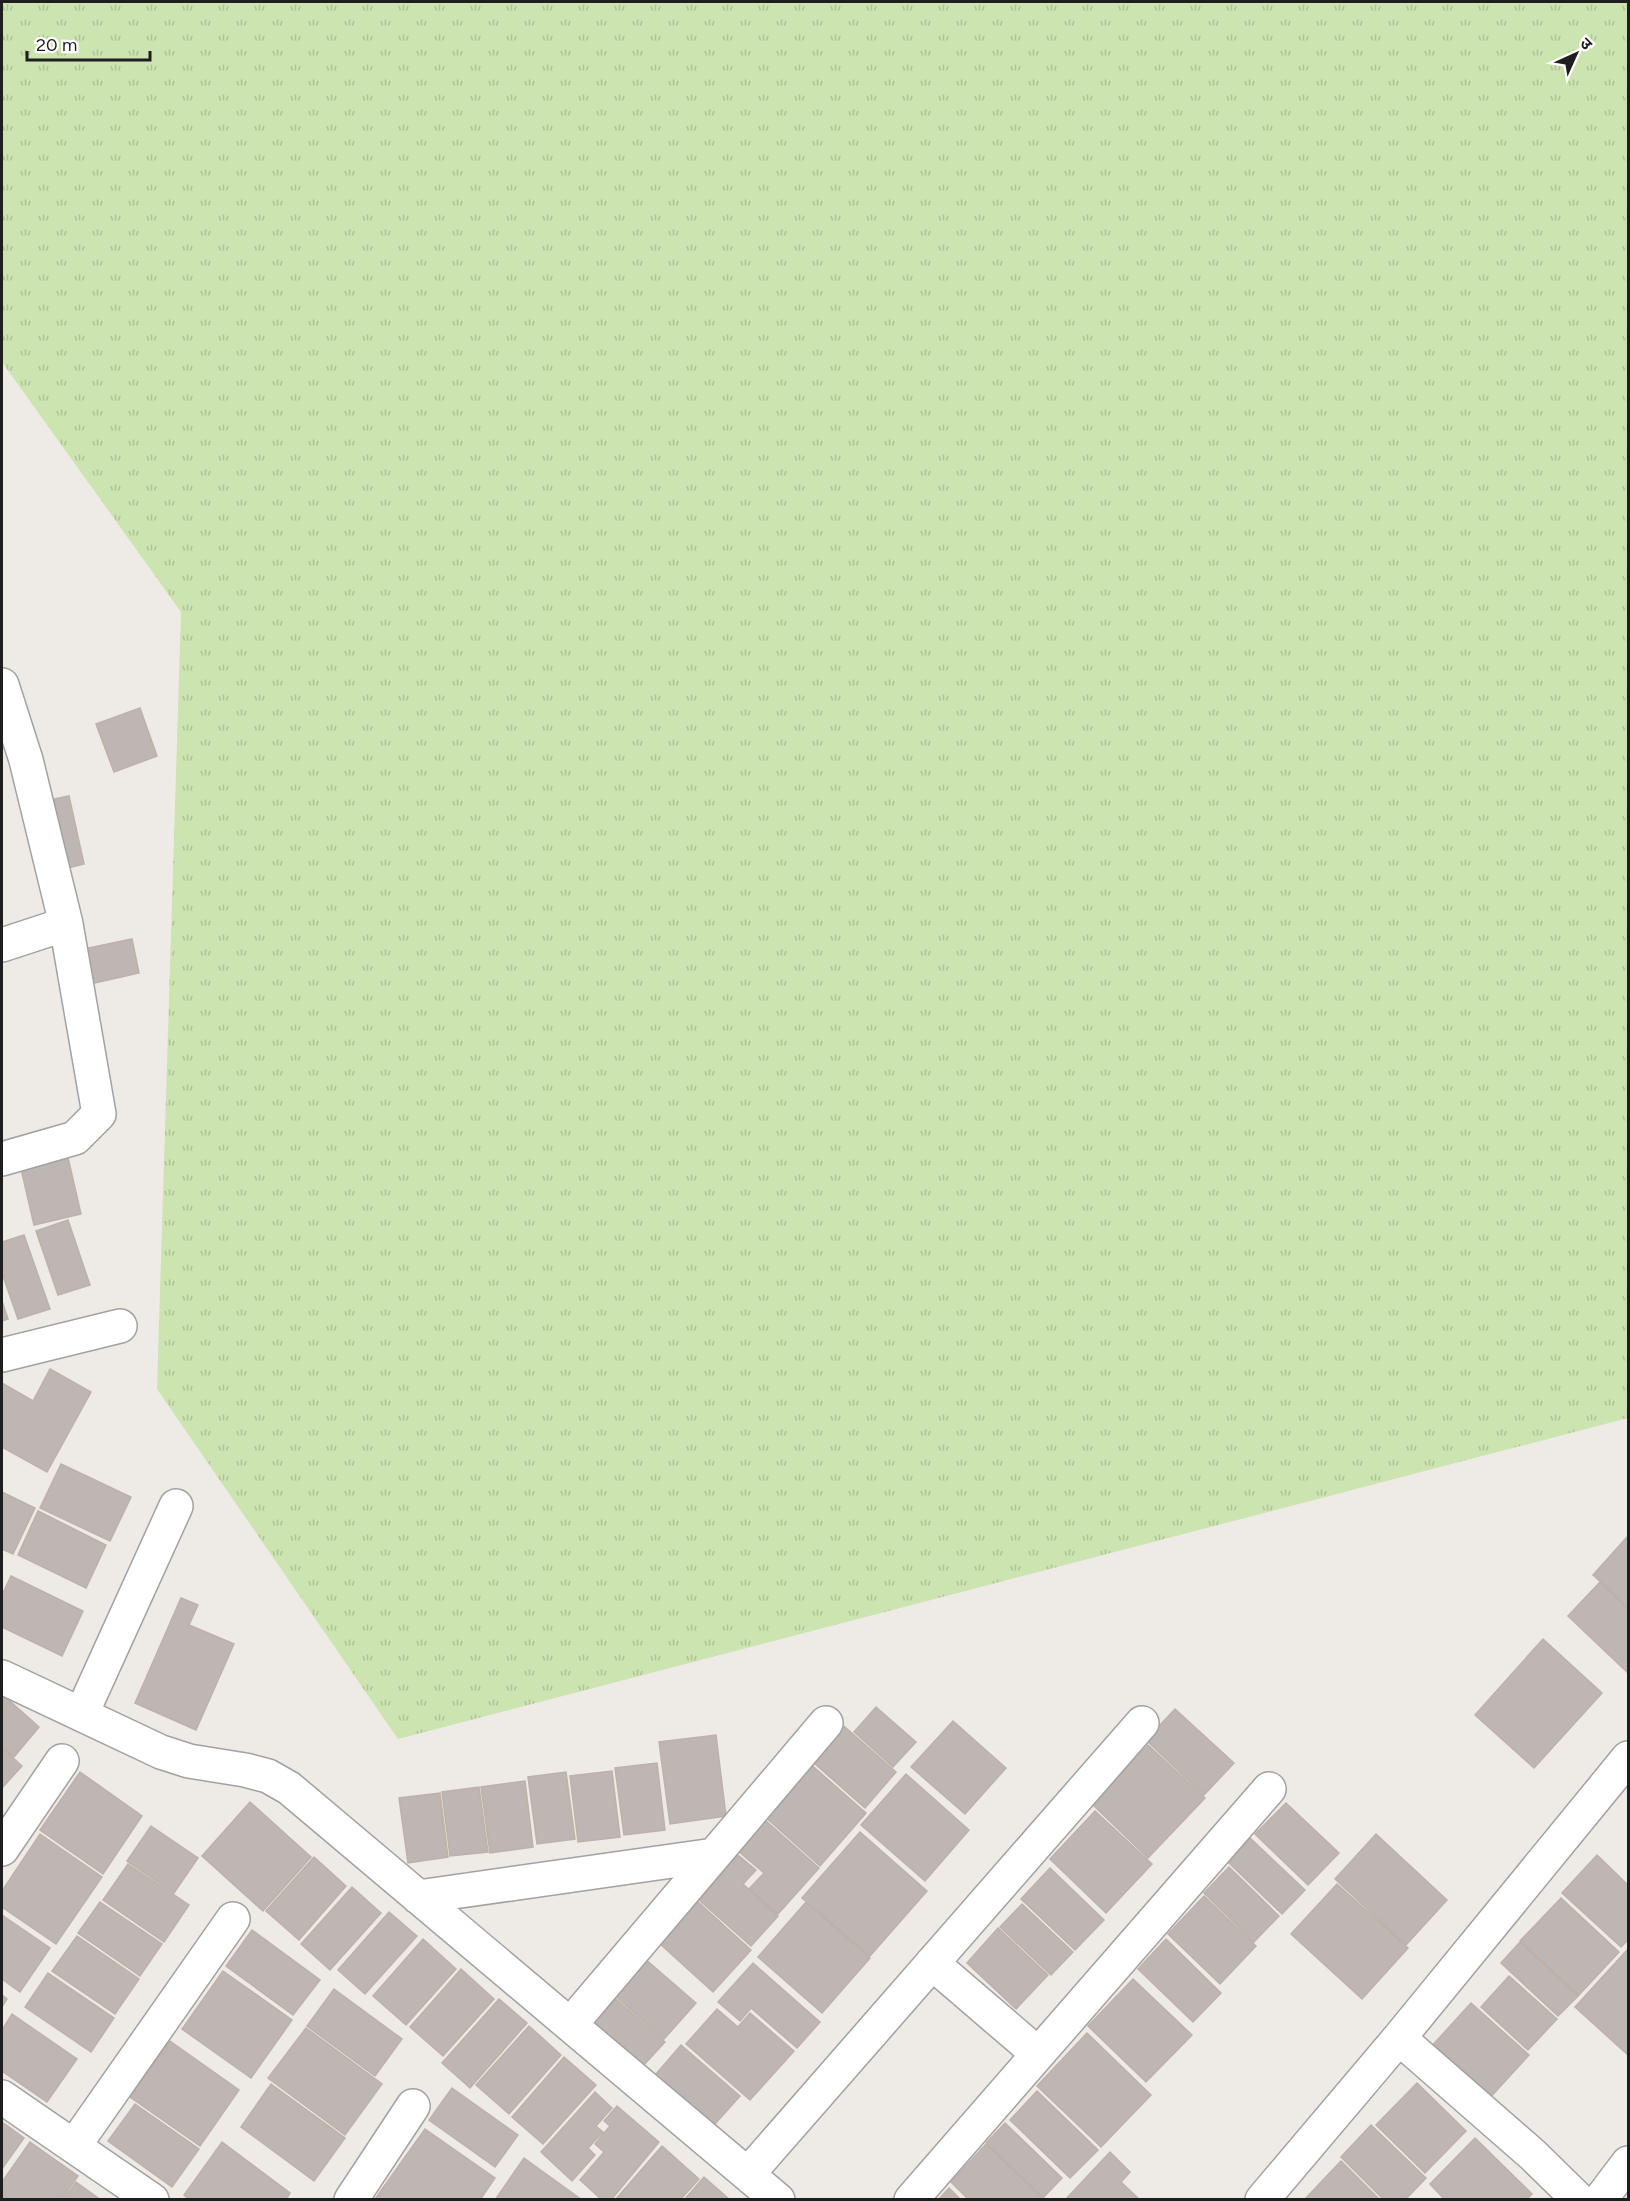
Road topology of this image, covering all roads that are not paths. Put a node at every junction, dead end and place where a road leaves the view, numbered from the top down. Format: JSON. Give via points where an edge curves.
{"nodes":[{"id":1,"x":2,"y":685,"type":"edge"},
{"id":2,"x":14,"y":764,"type":"edge"},
{"id":3,"x":66,"y":924,"type":"junction"},
{"id":4,"x":2,"y":945,"type":"edge"},
{"id":5,"x":2,"y":1160,"type":"edge"},
{"id":6,"x":120,"y":1326,"type":"dead end"},
{"id":7,"x":2,"y":1355,"type":"edge"},
{"id":8,"x":176,"y":1506,"type":"dead end"},
{"id":9,"x":2,"y":1677,"type":"edge"},
{"id":10,"x":82,"y":1713,"type":"junction"},
{"id":11,"x":826,"y":1723,"type":"dead end"},
{"id":12,"x":1142,"y":1723,"type":"dead end"},
{"id":13,"x":1629,"y":1758,"type":"edge"},
{"id":14,"x":62,"y":1761,"type":"dead end"},
{"id":15,"x":1269,"y":1789,"type":"dead end"},
{"id":16,"x":2,"y":1850,"type":"edge"},
{"id":17,"x":714,"y":1855,"type":"junction"},
{"id":18,"x":418,"y":1897,"type":"junction"},
{"id":19,"x":233,"y":1919,"type":"dead end"},
{"id":20,"x":932,"y":1962,"type":"junction"},
{"id":21,"x":570,"y":2025,"type":"junction"},
{"id":22,"x":1399,"y":2038,"type":"junction"},
{"id":23,"x":1038,"y":2054,"type":"junction"},
{"id":24,"x":2,"y":2097,"type":"edge"},
{"id":25,"x":413,"y":2106,"type":"dead end"},
{"id":26,"x":74,"y":2146,"type":"junction"},
{"id":27,"x":1629,"y":2163,"type":"edge"},
{"id":28,"x":748,"y":2174,"type":"junction"},
{"id":29,"x":152,"y":2199,"type":"edge"},
{"id":30,"x":351,"y":2199,"type":"edge"},
{"id":31,"x":778,"y":2199,"type":"edge"},
{"id":32,"x":910,"y":2199,"type":"edge"},
{"id":33,"x":1262,"y":2199,"type":"edge"},
{"id":34,"x":1579,"y":2199,"type":"edge"},
{"id":35,"x":1600,"y":2199,"type":"edge"}],
"edges":[{"from":1,"to":2,"type":"street"},
{"from":2,"to":3,"type":"street"},
{"from":3,"to":4,"type":"street"},
{"from":3,"to":5,"type":"street","via":[[99,1114],[75,1138]]},
{"from":6,"to":7,"type":"street"},
{"from":8,"to":10,"type":"street"},
{"from":9,"to":10,"type":"street"},
{"from":10,"to":18,"type":"street","via":[[161,1752],[268,1776],[289,1788]]},
{"from":11,"to":17,"type":"street"},
{"from":12,"to":20,"type":"street"},
{"from":13,"to":22,"type":"street"},
{"from":14,"to":16,"type":"street"},
{"from":15,"to":23,"type":"street"},
{"from":17,"to":18,"type":"street"},
{"from":17,"to":21,"type":"street"},
{"from":18,"to":21,"type":"street"},
{"from":19,"to":26,"type":"street"},
{"from":20,"to":23,"type":"street"},
{"from":20,"to":28,"type":"street"},
{"from":21,"to":28,"type":"street"},
{"from":22,"to":33,"type":"street"},
{"from":22,"to":34,"type":"street"},
{"from":23,"to":32,"type":"street"},
{"from":24,"to":26,"type":"street"},
{"from":25,"to":30,"type":"street"},
{"from":26,"to":29,"type":"street"},
{"from":27,"to":35,"type":"street"},
{"from":28,"to":31,"type":"street"}]}
